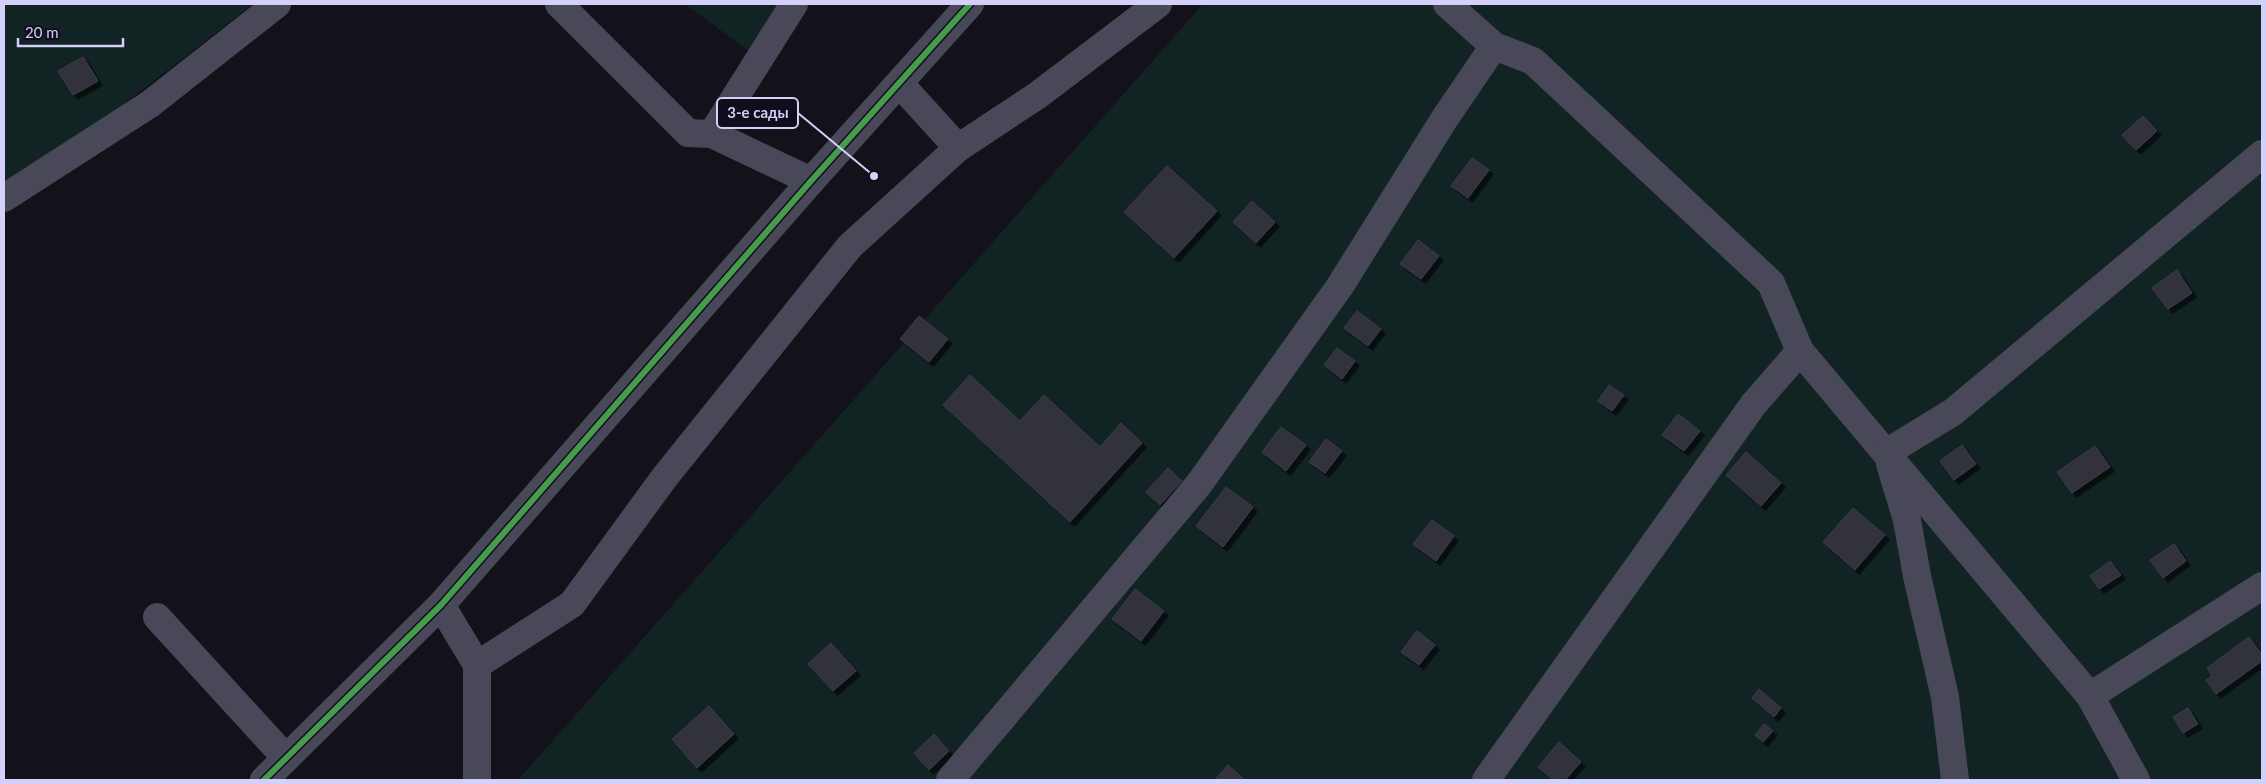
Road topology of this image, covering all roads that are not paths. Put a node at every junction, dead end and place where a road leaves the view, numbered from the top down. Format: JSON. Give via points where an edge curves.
{"nodes":[{"id":1,"x":277,"y":4,"type":"edge"},
{"id":2,"x":559,"y":4,"type":"edge"},
{"id":3,"x":794,"y":4,"type":"edge"},
{"id":4,"x":970,"y":4,"type":"edge"},
{"id":5,"x":1158,"y":4,"type":"edge"},
{"id":6,"x":1448,"y":4,"type":"edge"},
{"id":7,"x":1494,"y":46,"type":"junction"},
{"id":8,"x":900,"y":84,"type":"junction"},
{"id":9,"x":712,"y":134,"type":"junction"},
{"id":10,"x":958,"y":148,"type":"junction"},
{"id":11,"x":2262,"y":154,"type":"edge"},
{"id":12,"x":811,"y":181,"type":"junction"},
{"id":13,"x":4,"y":198,"type":"edge"},
{"id":14,"x":1800,"y":350,"type":"junction"},
{"id":15,"x":1886,"y":453,"type":"junction"},
{"id":16,"x":2262,"y":586,"type":"edge"},
{"id":17,"x":441,"y":605,"type":"junction"},
{"id":18,"x":157,"y":617,"type":"dead end"},
{"id":19,"x":478,"y":665,"type":"junction"},
{"id":20,"x":2090,"y":696,"type":"junction"},
{"id":21,"x":286,"y":758,"type":"junction"},
{"id":22,"x":957,"y":777,"type":"edge"},
{"id":23,"x":264,"y":780,"type":"edge"},
{"id":24,"x":477,"y":780,"type":"edge"},
{"id":25,"x":1486,"y":780,"type":"edge"},
{"id":26,"x":1955,"y":780,"type":"edge"},
{"id":27,"x":2136,"y":780,"type":"edge"}],
"edges":[{"from":1,"to":13,"type":"street","via":[[150,104]]},
{"from":2,"to":9,"type":"street","via":[[688,133]]},
{"from":3,"to":9,"type":"street"},
{"from":4,"to":8,"type":"street"},
{"from":5,"to":10,"type":"street","via":[[1038,95]]},
{"from":6,"to":7,"type":"street"},
{"from":7,"to":14,"type":"street","via":[[1534,61],[1771,283]]},
{"from":7,"to":22,"type":"street","via":[[1340,286],[1199,484]]},
{"from":8,"to":10,"type":"street"},
{"from":8,"to":12,"type":"street"},
{"from":9,"to":12,"type":"street"},
{"from":10,"to":19,"type":"street","via":[[850,246],[664,478],[572,604]]},
{"from":11,"to":15,"type":"street","via":[[1952,412]]},
{"from":12,"to":17,"type":"street"},
{"from":14,"to":15,"type":"street"},
{"from":14,"to":25,"type":"street","via":[[1753,405]]},
{"from":15,"to":20,"type":"street"},
{"from":15,"to":26,"type":"street","via":[[1907,520],[1945,696]]},
{"from":16,"to":20,"type":"street"},
{"from":17,"to":19,"type":"street"},
{"from":17,"to":21,"type":"street"},
{"from":18,"to":21,"type":"street"},
{"from":19,"to":24,"type":"street"},
{"from":20,"to":27,"type":"street"},
{"from":21,"to":23,"type":"street"}]}
